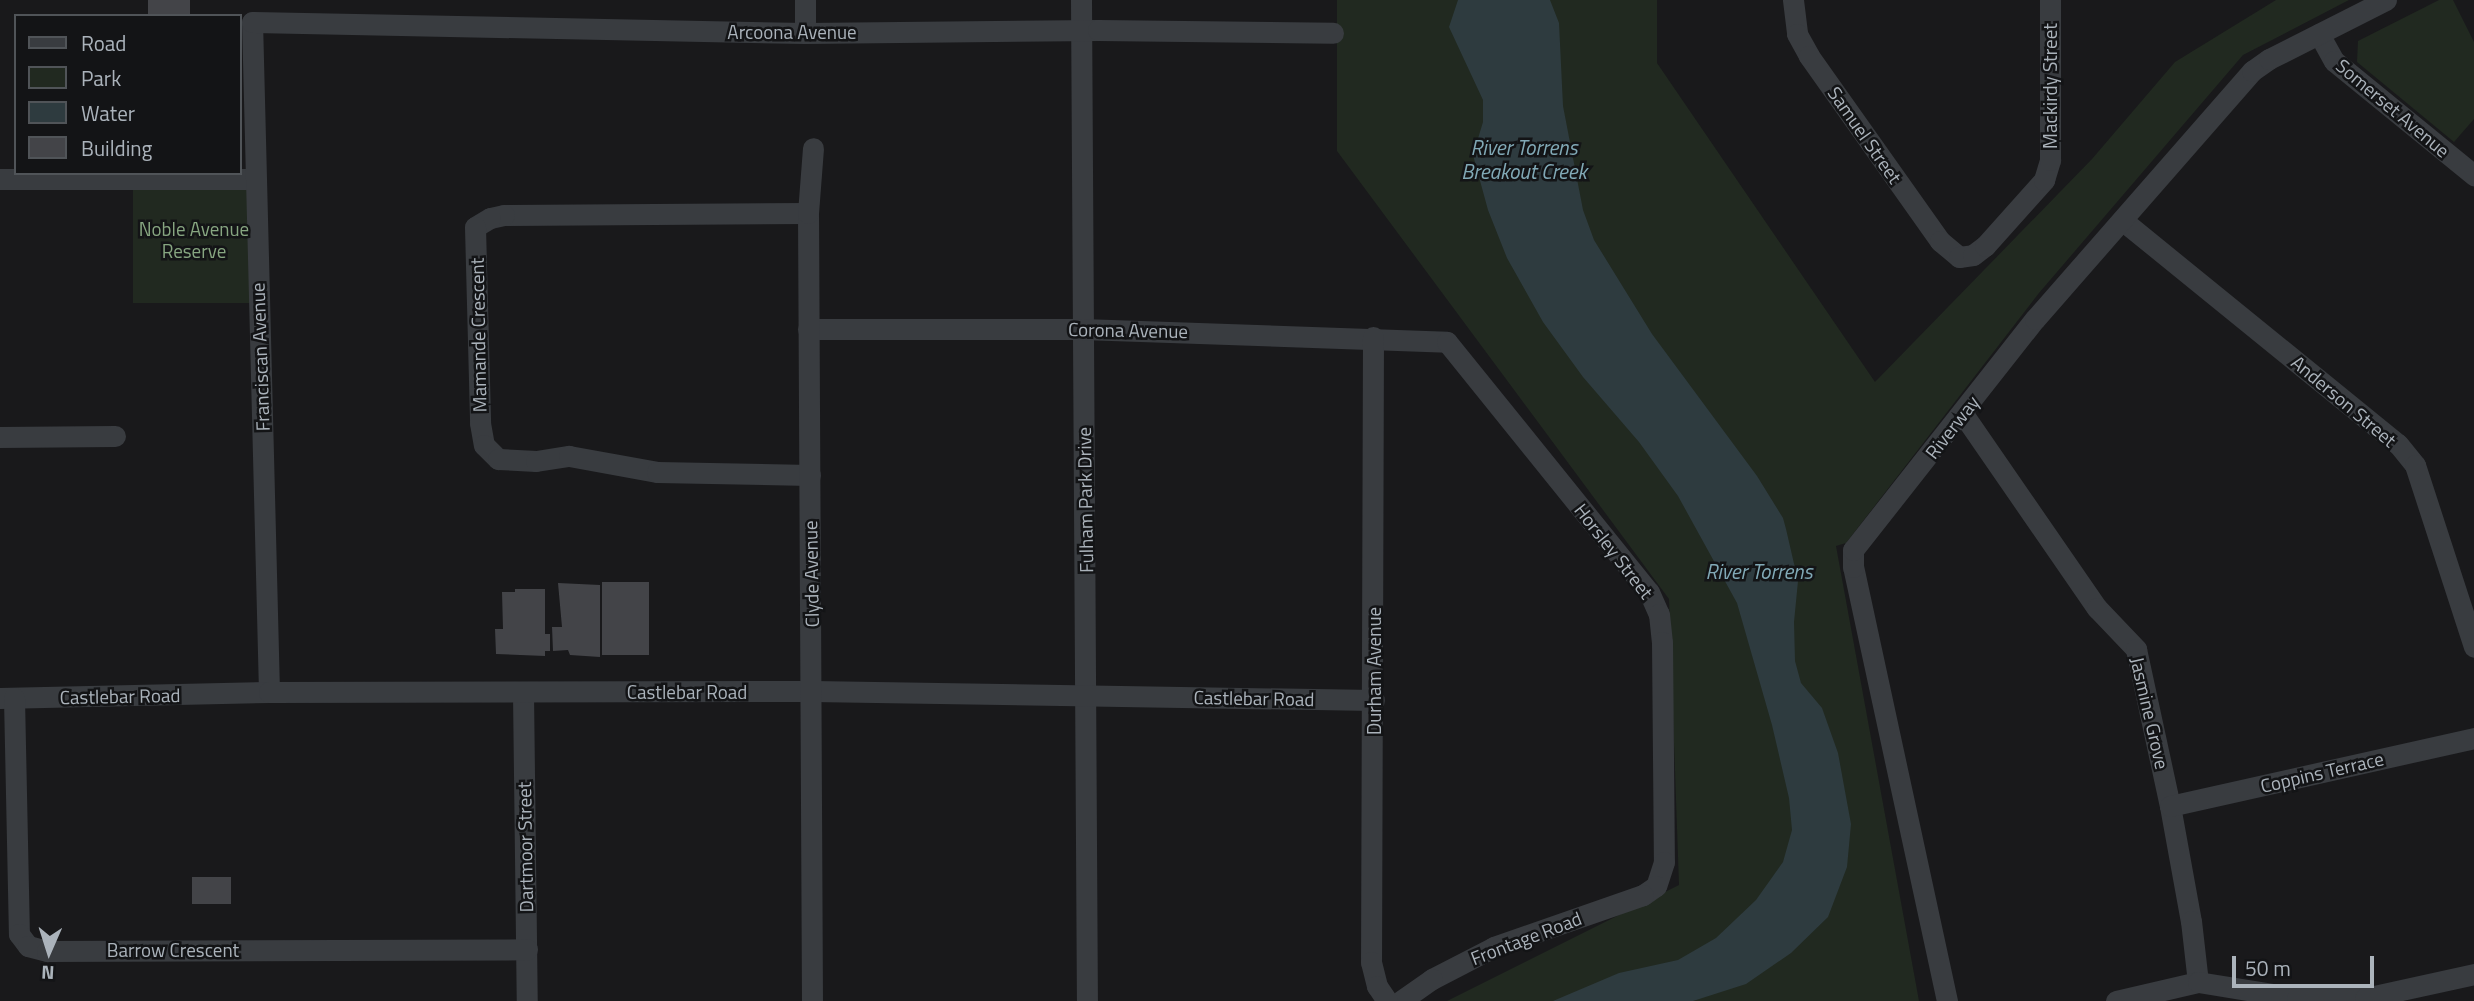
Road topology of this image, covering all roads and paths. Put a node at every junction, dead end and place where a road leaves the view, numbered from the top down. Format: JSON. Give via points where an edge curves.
{"nodes":[{"id":1,"x":805,"y":0,"type":"edge"},
{"id":2,"x":1081,"y":0,"type":"edge"},
{"id":3,"x":1793,"y":0,"type":"edge"},
{"id":4,"x":2050,"y":0,"type":"edge"},
{"id":5,"x":2386,"y":0,"type":"edge"},
{"id":6,"x":252,"y":22,"type":"joint"},
{"id":7,"x":1081,"y":30,"type":"junction"},
{"id":8,"x":806,"y":33,"type":"junction"},
{"id":9,"x":1333,"y":33,"type":"dead end"},
{"id":10,"x":2319,"y":34,"type":"junction"},
{"id":11,"x":813,"y":148,"type":"dead end"},
{"id":12,"x":2474,"y":175,"type":"edge"},
{"id":13,"x":0,"y":179,"type":"edge"},
{"id":14,"x":254,"y":179,"type":"junction"},
{"id":15,"x":808,"y":213,"type":"junction"},
{"id":16,"x":2122,"y":220,"type":"junction"},
{"id":17,"x":1959,"y":257,"type":"joint"},
{"id":18,"x":1082,"y":328,"type":"junction"},
{"id":19,"x":808,"y":329,"type":"junction"},
{"id":20,"x":1373,"y":337,"type":"junction"},
{"id":21,"x":1447,"y":342,"type":"joint"},
{"id":22,"x":1963,"y":414,"type":"junction"},
{"id":23,"x":114,"y":436,"type":"dead end"},
{"id":24,"x":0,"y":437,"type":"edge"},
{"id":25,"x":810,"y":475,"type":"junction"},
{"id":26,"x":2474,"y":647,"type":"edge"},
{"id":27,"x":812,"y":691,"type":"junction"},
{"id":28,"x":269,"y":692,"type":"junction"},
{"id":29,"x":523,"y":693,"type":"junction"},
{"id":30,"x":1087,"y":694,"type":"junction"},
{"id":31,"x":7,"y":698,"type":"edge"},
{"id":32,"x":1374,"y":701,"type":"junction"},
{"id":33,"x":2474,"y":738,"type":"edge"},
{"id":34,"x":2170,"y":806,"type":"junction"},
{"id":35,"x":1656,"y":886,"type":"joint"},
{"id":36,"x":527,"y":949,"type":"junction"},
{"id":37,"x":2474,"y":974,"type":"edge"},
{"id":38,"x":2198,"y":982,"type":"junction"},
{"id":39,"x":2366,"y":1000,"type":"edge"},
{"id":40,"x":527,"y":1001,"type":"edge"},
{"id":41,"x":812,"y":1001,"type":"edge"},
{"id":42,"x":1087,"y":1001,"type":"edge"},
{"id":43,"x":1387,"y":1001,"type":"edge"},
{"id":44,"x":1401,"y":1001,"type":"edge"},
{"id":45,"x":1947,"y":1001,"type":"edge"},
{"id":46,"x":2116,"y":1001,"type":"edge"}],
"edges":[{"from":1,"to":8,"type":"street"},
{"from":2,"to":7,"type":"street","name":"Fulham Park Drive"},
{"from":3,"to":17,"type":"street","name":"Samuel Street","via":[[1797,34],[1809,56],[1940,241]]},
{"from":4,"to":17,"type":"street","name":"Mackirdy Street","via":[[2050,160],[2044,180],[1985,246],[1973,255]]},
{"from":5,"to":10,"type":"street","name":"Riverway"},
{"from":6,"to":8,"type":"street","name":"Arcoona Avenue"},
{"from":6,"to":14,"type":"street","name":"Franciscan Avenue"},
{"from":7,"to":8,"type":"street","name":"Arcoona Avenue"},
{"from":7,"to":9,"type":"street","name":"Arcoona Avenue"},
{"from":7,"to":18,"type":"street","name":"Fulham Park Drive"},
{"from":10,"to":12,"type":"street","name":"Somerset Avenue","via":[[2334,61]]},
{"from":10,"to":16,"type":"street","name":"Riverway","via":[[2252,71]]},
{"from":11,"to":15,"type":"street","name":"Clyde Avenue"},
{"from":13,"to":14,"type":"street"},
{"from":14,"to":28,"type":"street","name":"Franciscan Avenue"},
{"from":15,"to":19,"type":"street","name":"Clyde Avenue"},
{"from":15,"to":25,"type":"street","name":"Mamande Crescent","via":[[504,215],[475,227],[480,424],[484,445],[498,459],[536,461],[569,456],[657,472]]},
{"from":16,"to":22,"type":"street","name":"Riverway","via":[[2035,319]]},
{"from":16,"to":26,"type":"street","name":"Anderson Street","via":[[2398,444],[2415,465]]},
{"from":18,"to":19,"type":"street","name":"Corona Avenue"},
{"from":18,"to":20,"type":"street","name":"Corona Avenue"},
{"from":18,"to":30,"type":"street","name":"Fulham Park Drive"},
{"from":19,"to":25,"type":"street","name":"Clyde Avenue"},
{"from":20,"to":21,"type":"street","name":"Corona Avenue"},
{"from":20,"to":32,"type":"street","name":"Durham Avenue"},
{"from":21,"to":35,"type":"street","name":"Horsley Street","via":[[1649,592],[1659,614],[1664,862]]},
{"from":22,"to":34,"type":"street","name":"Jasmine Grove","via":[[2097,608],[2136,649]]},
{"from":22,"to":45,"type":"street","name":"Riverway","via":[[1853,550]]},
{"from":23,"to":24,"type":"street"},
{"from":25,"to":27,"type":"street","name":"Clyde Avenue"},
{"from":27,"to":29,"type":"street","name":"Castlebar Road"},
{"from":27,"to":30,"type":"street","name":"Castlebar Road"},
{"from":27,"to":41,"type":"street","name":"Clyde Avenue"},
{"from":28,"to":29,"type":"street","name":"Castlebar Road"},
{"from":28,"to":31,"type":"street","name":"Castlebar Road"},
{"from":29,"to":36,"type":"street","name":"Dartmoor Street"},
{"from":30,"to":32,"type":"street","name":"Castlebar Road"},
{"from":30,"to":42,"type":"street","name":"Fulham Park Drive"},
{"from":31,"to":36,"type":"street","name":"Barrow Crescent","via":[[19,934],[28,946],[47,951]]},
{"from":32,"to":43,"type":"street","name":"Durham Avenue","via":[[1371,962],[1377,986]]},
{"from":33,"to":34,"type":"street","name":"Coppins Terrace"},
{"from":34,"to":38,"type":"street","name":"Jasmine Grove"},
{"from":35,"to":44,"type":"street","name":"Frontage Road","via":[[1643,895],[1494,947]]},
{"from":36,"to":40,"type":"street","name":"Dartmoor Street"},
{"from":37,"to":39,"type":"street"},
{"from":38,"to":39,"type":"street","via":[[2297,998]]},
{"from":38,"to":46,"type":"street"}]}
